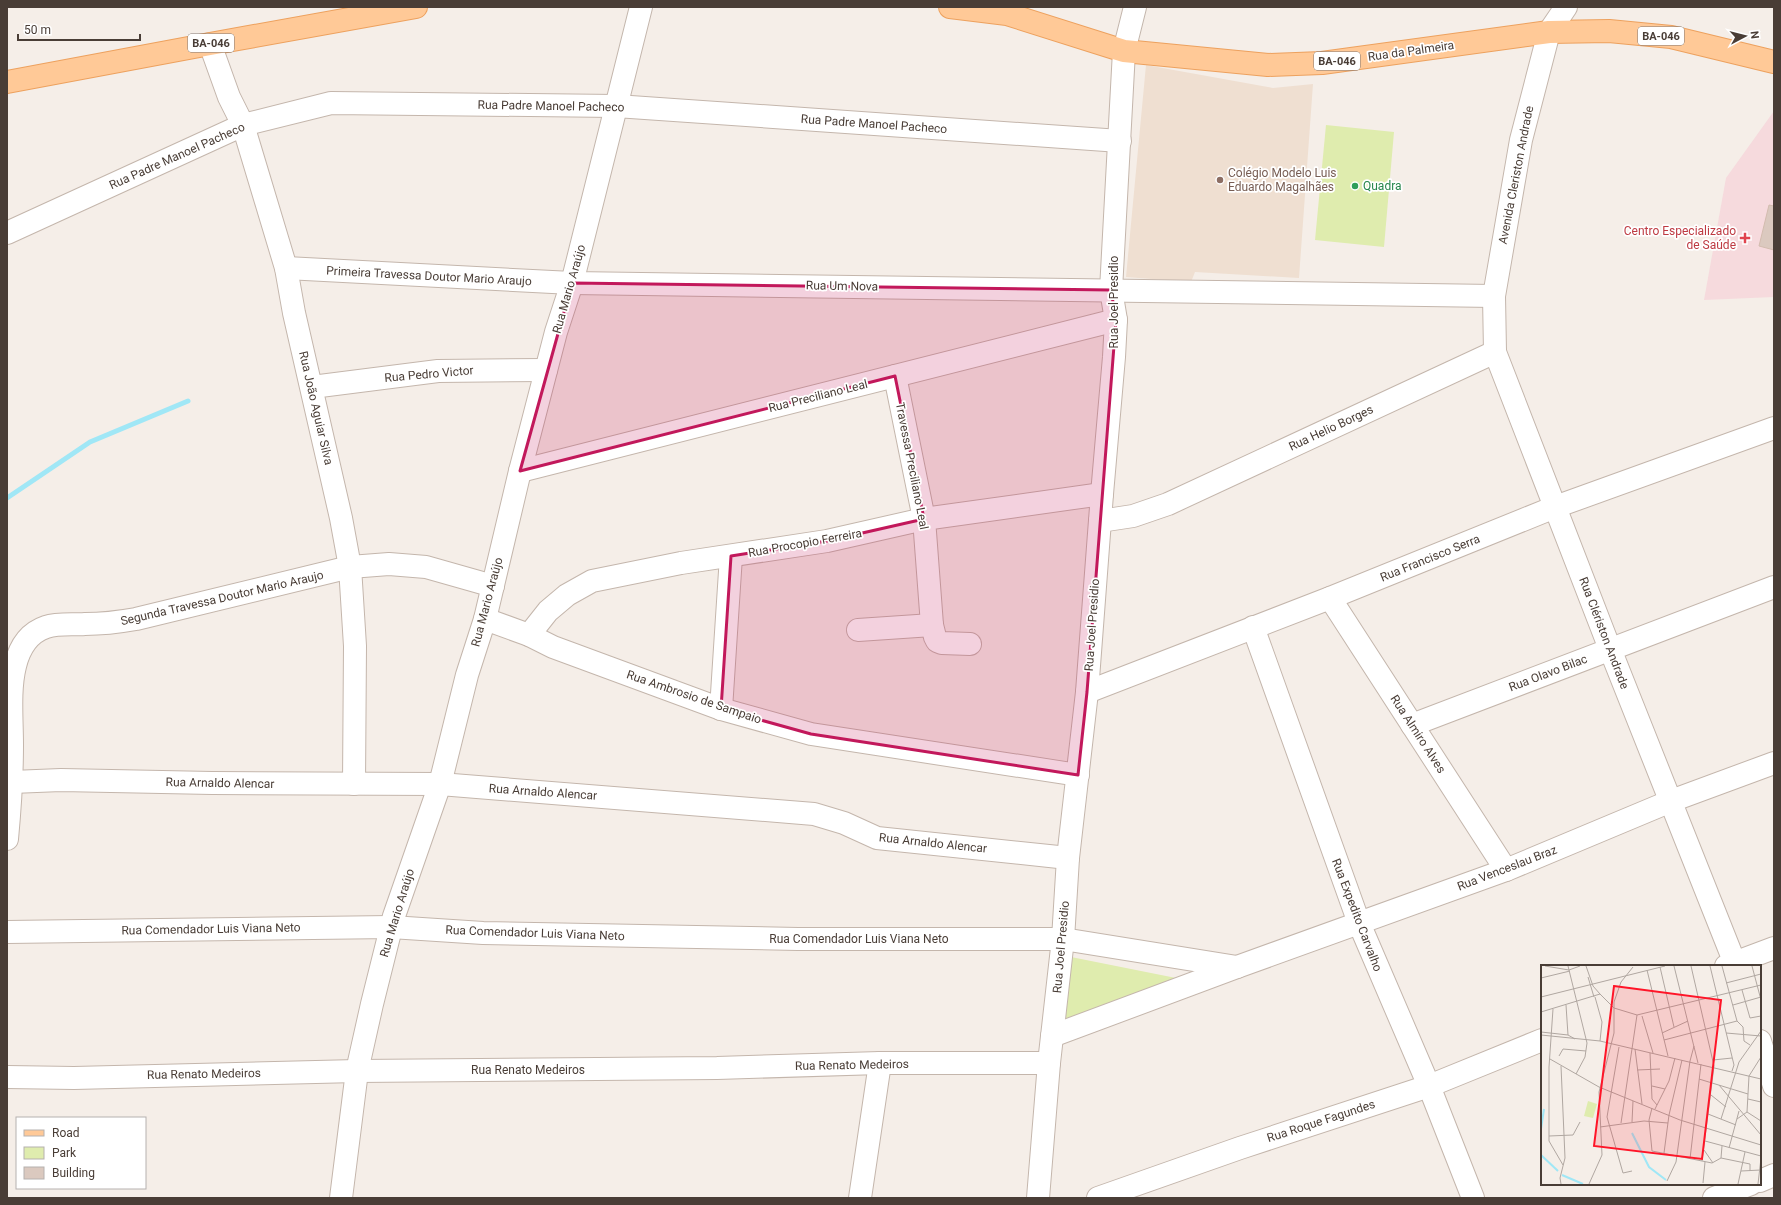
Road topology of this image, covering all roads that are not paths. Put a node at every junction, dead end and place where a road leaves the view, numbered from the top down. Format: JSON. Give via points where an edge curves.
{"nodes":[{"id":1,"x":416,"y":7,"type":"edge"},
{"id":2,"x":640,"y":7,"type":"edge"},
{"id":3,"x":950,"y":7,"type":"edge"},
{"id":4,"x":1135,"y":7,"type":"edge"},
{"id":5,"x":1566,"y":7,"type":"edge"},
{"id":6,"x":1548,"y":32,"type":"junction"},
{"id":7,"x":210,"y":44,"type":"junction"},
{"id":8,"x":1124,"y":51,"type":"junction"},
{"id":9,"x":1773,"y":63,"type":"edge"},
{"id":10,"x":7,"y":82,"type":"edge"},
{"id":11,"x":616,"y":106,"type":"junction"},
{"id":12,"x":243,"y":125,"type":"junction"},
{"id":13,"x":1120,"y":141,"type":"junction"},
{"id":14,"x":7,"y":233,"type":"edge"},
{"id":15,"x":286,"y":268,"type":"junction"},
{"id":16,"x":572,"y":284,"type":"junction"},
{"id":17,"x":1112,"y":290,"type":"junction"},
{"id":18,"x":1494,"y":296,"type":"junction"},
{"id":19,"x":1116,"y":320,"type":"junction"},
{"id":20,"x":1495,"y":352,"type":"junction"},
{"id":21,"x":546,"y":370,"type":"junction"},
{"id":22,"x":895,"y":376,"type":"junction"},
{"id":23,"x":312,"y":387,"type":"junction"},
{"id":24,"x":1774,"y":428,"type":"edge"},
{"id":25,"x":520,"y":471,"type":"junction"},
{"id":26,"x":1102,"y":494,"type":"junction"},
{"id":27,"x":1555,"y":507,"type":"junction"},
{"id":28,"x":924,"y":519,"type":"junction"},
{"id":29,"x":1100,"y":521,"type":"junction"},
{"id":30,"x":731,"y":556,"type":"junction"},
{"id":31,"x":350,"y":567,"type":"junction"},
{"id":32,"x":493,"y":586,"type":"junction"},
{"id":33,"x":1774,"y":587,"type":"edge"},
{"id":34,"x":1330,"y":598,"type":"junction"},
{"id":35,"x":484,"y":619,"type":"junction"},
{"id":36,"x":932,"y":625,"type":"junction"},
{"id":37,"x":1253,"y":627,"type":"junction"},
{"id":38,"x":858,"y":630,"type":"dead end"},
{"id":39,"x":529,"y":636,"type":"junction"},
{"id":40,"x":970,"y":644,"type":"dead end"},
{"id":41,"x":1610,"y":649,"type":"junction"},
{"id":42,"x":1087,"y":692,"type":"junction"},
{"id":43,"x":721,"y":708,"type":"junction"},
{"id":44,"x":1412,"y":725,"type":"junction"},
{"id":45,"x":1774,"y":763,"type":"edge"},
{"id":46,"x":1078,"y":775,"type":"junction"},
{"id":47,"x":12,"y":782,"type":"junction"},
{"id":48,"x":354,"y":784,"type":"junction"},
{"id":49,"x":440,"y":784,"type":"junction"},
{"id":50,"x":1671,"y":802,"type":"junction"},
{"id":51,"x":7,"y":839,"type":"edge"},
{"id":52,"x":1068,"y":858,"type":"junction"},
{"id":53,"x":1506,"y":870,"type":"junction"},
{"id":54,"x":1358,"y":923,"type":"junction"},
{"id":55,"x":391,"y":927,"type":"junction"},
{"id":56,"x":7,"y":932,"type":"edge"},
{"id":57,"x":1063,"y":939,"type":"junction"},
{"id":58,"x":1774,"y":948,"type":"edge"},
{"id":59,"x":1732,"y":965,"type":"edge"},
{"id":60,"x":1237,"y":967,"type":"junction"},
{"id":61,"x":1052,"y":1036,"type":"junction"},
{"id":62,"x":1541,"y":1040,"type":"edge"},
{"id":63,"x":1761,"y":1044,"type":"edge"},
{"id":64,"x":1049,"y":1063,"type":"junction"},
{"id":65,"x":880,"y":1064,"type":"junction"},
{"id":66,"x":358,"y":1071,"type":"junction"},
{"id":67,"x":7,"y":1077,"type":"edge"},
{"id":68,"x":1429,"y":1086,"type":"junction"},
{"id":69,"x":1774,"y":1086,"type":"edge"},
{"id":70,"x":1774,"y":1175,"type":"edge"},
{"id":71,"x":1761,"y":1181,"type":"edge"},
{"id":72,"x":1748,"y":1185,"type":"edge"},
{"id":73,"x":1102,"y":1197,"type":"edge"},
{"id":74,"x":341,"y":1198,"type":"edge"},
{"id":75,"x":860,"y":1198,"type":"edge"},
{"id":76,"x":1038,"y":1198,"type":"edge"},
{"id":77,"x":1473,"y":1198,"type":"edge"},
{"id":78,"x":1714,"y":1198,"type":"edge"}],
"edges":[{"from":1,"to":7,"type":"main road","number":"BA-046"},
{"from":2,"to":11,"type":"street","name":"Rua Mario Araújo"},
{"from":3,"to":8,"type":"main road","number":"BA-046","via":[[1007,14]]},
{"from":4,"to":8,"type":"street","name":"Rua Joel Presidio"},
{"from":5,"to":6,"type":"street"},
{"from":6,"to":8,"type":"main road","name":"Rua da Palmeira","number":"BA-046","via":[[1322,63],[1289,65]]},
{"from":6,"to":9,"type":"main road","number":"BA-046","via":[[1609,31],[1672,37]]},
{"from":6,"to":18,"type":"street","name":"Avenida Cleriston Andrade","via":[[1521,140]]},
{"from":7,"to":10,"type":"main road","number":"BA-046"},
{"from":7,"to":12,"type":"street","name":"Rua João Aguiar Silva","via":[[229,97]]},
{"from":8,"to":13,"type":"street","name":"Rua Joel Presidio"},
{"from":11,"to":12,"type":"street","name":"Rua Padre Manoel Pacheco","via":[[331,103]]},
{"from":11,"to":13,"type":"street","name":"Rua Padre Manoel Pacheco"},
{"from":11,"to":16,"type":"street","name":"Rua Mario Araújo"},
{"from":12,"to":14,"type":"street","name":"Rua Padre Manoel Pacheco"},
{"from":12,"to":15,"type":"street","name":"Rua João Aguiar Silva"},
{"from":13,"to":17,"type":"street","name":"Rua Joel Presidio"},
{"from":15,"to":16,"type":"street","name":"Primeira Travessa Doutor Mario Araujo"},
{"from":15,"to":23,"type":"street","name":"Rua João Aguiar Silva"},
{"from":16,"to":17,"type":"street","name":"Rua Um Nova"},
{"from":16,"to":21,"type":"street","name":"Rua Mario Araújo"},
{"from":17,"to":18,"type":"street","name":"Rua Um Nova"},
{"from":17,"to":19,"type":"street","name":"Rua Joel Presidio"},
{"from":18,"to":20,"type":"street","name":"Rua Clériston Andrade"},
{"from":19,"to":22,"type":"street","name":"Rua Preciliano Leal"},
{"from":19,"to":26,"type":"street","name":"Rua Joel Presidio"},
{"from":20,"to":27,"type":"street","name":"Rua Clériston Andrade"},
{"from":20,"to":29,"type":"street","name":"Rua Helio Borges","via":[[1168,504],[1133,516]]},
{"from":21,"to":23,"type":"street","name":"Rua Pedro Victor","via":[[438,372]]},
{"from":21,"to":25,"type":"street","name":"Rua Mario Araújo"},
{"from":22,"to":25,"type":"street","name":"Rua Preciliano Leal"},
{"from":22,"to":28,"type":"street","name":"Travessa Preciliano Leal"},
{"from":23,"to":31,"type":"street","name":"Rua João Aguiar Silva"},
{"from":24,"to":27,"type":"street","name":"Rua Francisco Serra"},
{"from":25,"to":32,"type":"street","name":"Rua Mario Araújo"},
{"from":26,"to":28,"type":"street","name":"Rua Procopio Ferreira"},
{"from":26,"to":29,"type":"street","name":"Rua Joel Presidio"},
{"from":27,"to":34,"type":"street","name":"Rua Francisco Serra"},
{"from":27,"to":41,"type":"street","name":"Rua Clériston Andrade"},
{"from":28,"to":30,"type":"street","name":"Rua Procopio Ferreira","via":[[826,541]]},
{"from":28,"to":36,"type":"street","name":"Travessa Preciliano Leal"},
{"from":29,"to":42,"type":"street","name":"Rua Joel Presidio"},
{"from":30,"to":39,"type":"street","name":"Rua Procopio Ferreira","via":[[592,581],[553,607]]},
{"from":30,"to":43,"type":"street"},
{"from":31,"to":32,"type":"street","name":"Segunda Travessa Doutor Mario Araujo","via":[[388,564],[426,567]]},
{"from":31,"to":47,"type":"street","name":"Segunda Travessa Doutor Mario Araujo","via":[[136,619],[113,623],[60,625],[38,630],[23,644],[15,666],[12,693]]},
{"from":31,"to":48,"type":"street","name":"Rua João Aguiar Silva","via":[[355,646]]},
{"from":32,"to":35,"type":"street","name":"Rua Mario Araújo"},
{"from":33,"to":41,"type":"street","name":"Rua Olavo Bilac"},
{"from":34,"to":37,"type":"street","name":"Rua Francisco Serra"},
{"from":34,"to":44,"type":"street","name":"Rua Almiro Alves"},
{"from":35,"to":39,"type":"street","name":"Rua Ambrosio de Sampaio"},
{"from":35,"to":49,"type":"street","name":"Rua Mario Araújo"},
{"from":36,"to":38,"type":"street"},
{"from":36,"to":40,"type":"street","via":[[937,641]]},
{"from":37,"to":42,"type":"street","name":"Rua Francisco Serra"},
{"from":37,"to":54,"type":"street","name":"Rua Expedito Carvalho"},
{"from":39,"to":43,"type":"street","name":"Rua Ambrosio de Sampaio"},
{"from":41,"to":44,"type":"street","name":"Rua Olavo Bilac"},
{"from":41,"to":50,"type":"street","name":"Rua Clériston Andrade"},
{"from":42,"to":46,"type":"street","name":"Rua Joel Presidio"},
{"from":43,"to":46,"type":"street","name":"Rua Ambrosio de Sampaio","via":[[811,734]]},
{"from":44,"to":53,"type":"street","name":"Rua Almiro Alves"},
{"from":45,"to":50,"type":"street","name":"Rua Venceslau Braz"},
{"from":46,"to":52,"type":"street","name":"Rua Joel Presidio"},
{"from":47,"to":48,"type":"street","name":"Rua Arnaldo Alencar","via":[[61,780]]},
{"from":47,"to":51,"type":"street","name":"Segunda Travessa Doutor Mario Araujo"},
{"from":48,"to":49,"type":"street","name":"Rua Arnaldo Alencar"},
{"from":49,"to":52,"type":"street","name":"Rua Arnaldo Alencar","via":[[814,814],[844,823],[877,838]]},
{"from":49,"to":55,"type":"street","name":"Rua Mario Araújo"},
{"from":50,"to":53,"type":"street","name":"Rua Venceslau Braz"},
{"from":50,"to":59,"type":"street","name":"Rua Clériston Andrade"},
{"from":52,"to":57,"type":"street","name":"Rua Joel Presidio"},
{"from":53,"to":54,"type":"street","name":"Rua Venceslau Braz"},
{"from":54,"to":60,"type":"street","name":"Rua Venceslau Braz"},
{"from":54,"to":68,"type":"street","name":"Rua Expedito Carvalho"},
{"from":55,"to":56,"type":"street","name":"Rua Comendador Luis Viana Neto"},
{"from":55,"to":57,"type":"street","name":"Rua Comendador Luis Viana Neto","via":[[483,933],[798,939]]},
{"from":55,"to":66,"type":"street","name":"Rua Mario Araújo"},
{"from":57,"to":60,"type":"street","name":"Rua Comendador Luis Viana Neto"},
{"from":57,"to":61,"type":"street","name":"Rua Joel Presidio"},
{"from":58,"to":59,"type":"street"},
{"from":60,"to":61,"type":"street","name":"Rua Venceslau Braz"},
{"from":61,"to":64,"type":"street","name":"Rua Joel Presidio"},
{"from":62,"to":68,"type":"street","name":"Rua Roque Fagundes"},
{"from":63,"to":69,"type":"street"},
{"from":64,"to":65,"type":"street","name":"Rua Renato Medeiros"},
{"from":64,"to":76,"type":"street","name":"Rua Joel Presidio"},
{"from":65,"to":66,"type":"street","name":"Rua Renato Medeiros"},
{"from":65,"to":75,"type":"street"},
{"from":66,"to":67,"type":"street","name":"Rua Renato Medeiros","via":[[74,1078]]},
{"from":66,"to":74,"type":"street","name":"Rua Mario Araújo"},
{"from":68,"to":73,"type":"street","name":"Rua Roque Fagundes","via":[[1240,1148]]},
{"from":68,"to":77,"type":"street","name":"Rua Expedito Carvalho"},
{"from":70,"to":71,"type":"street"},
{"from":72,"to":78,"type":"street"}]}
